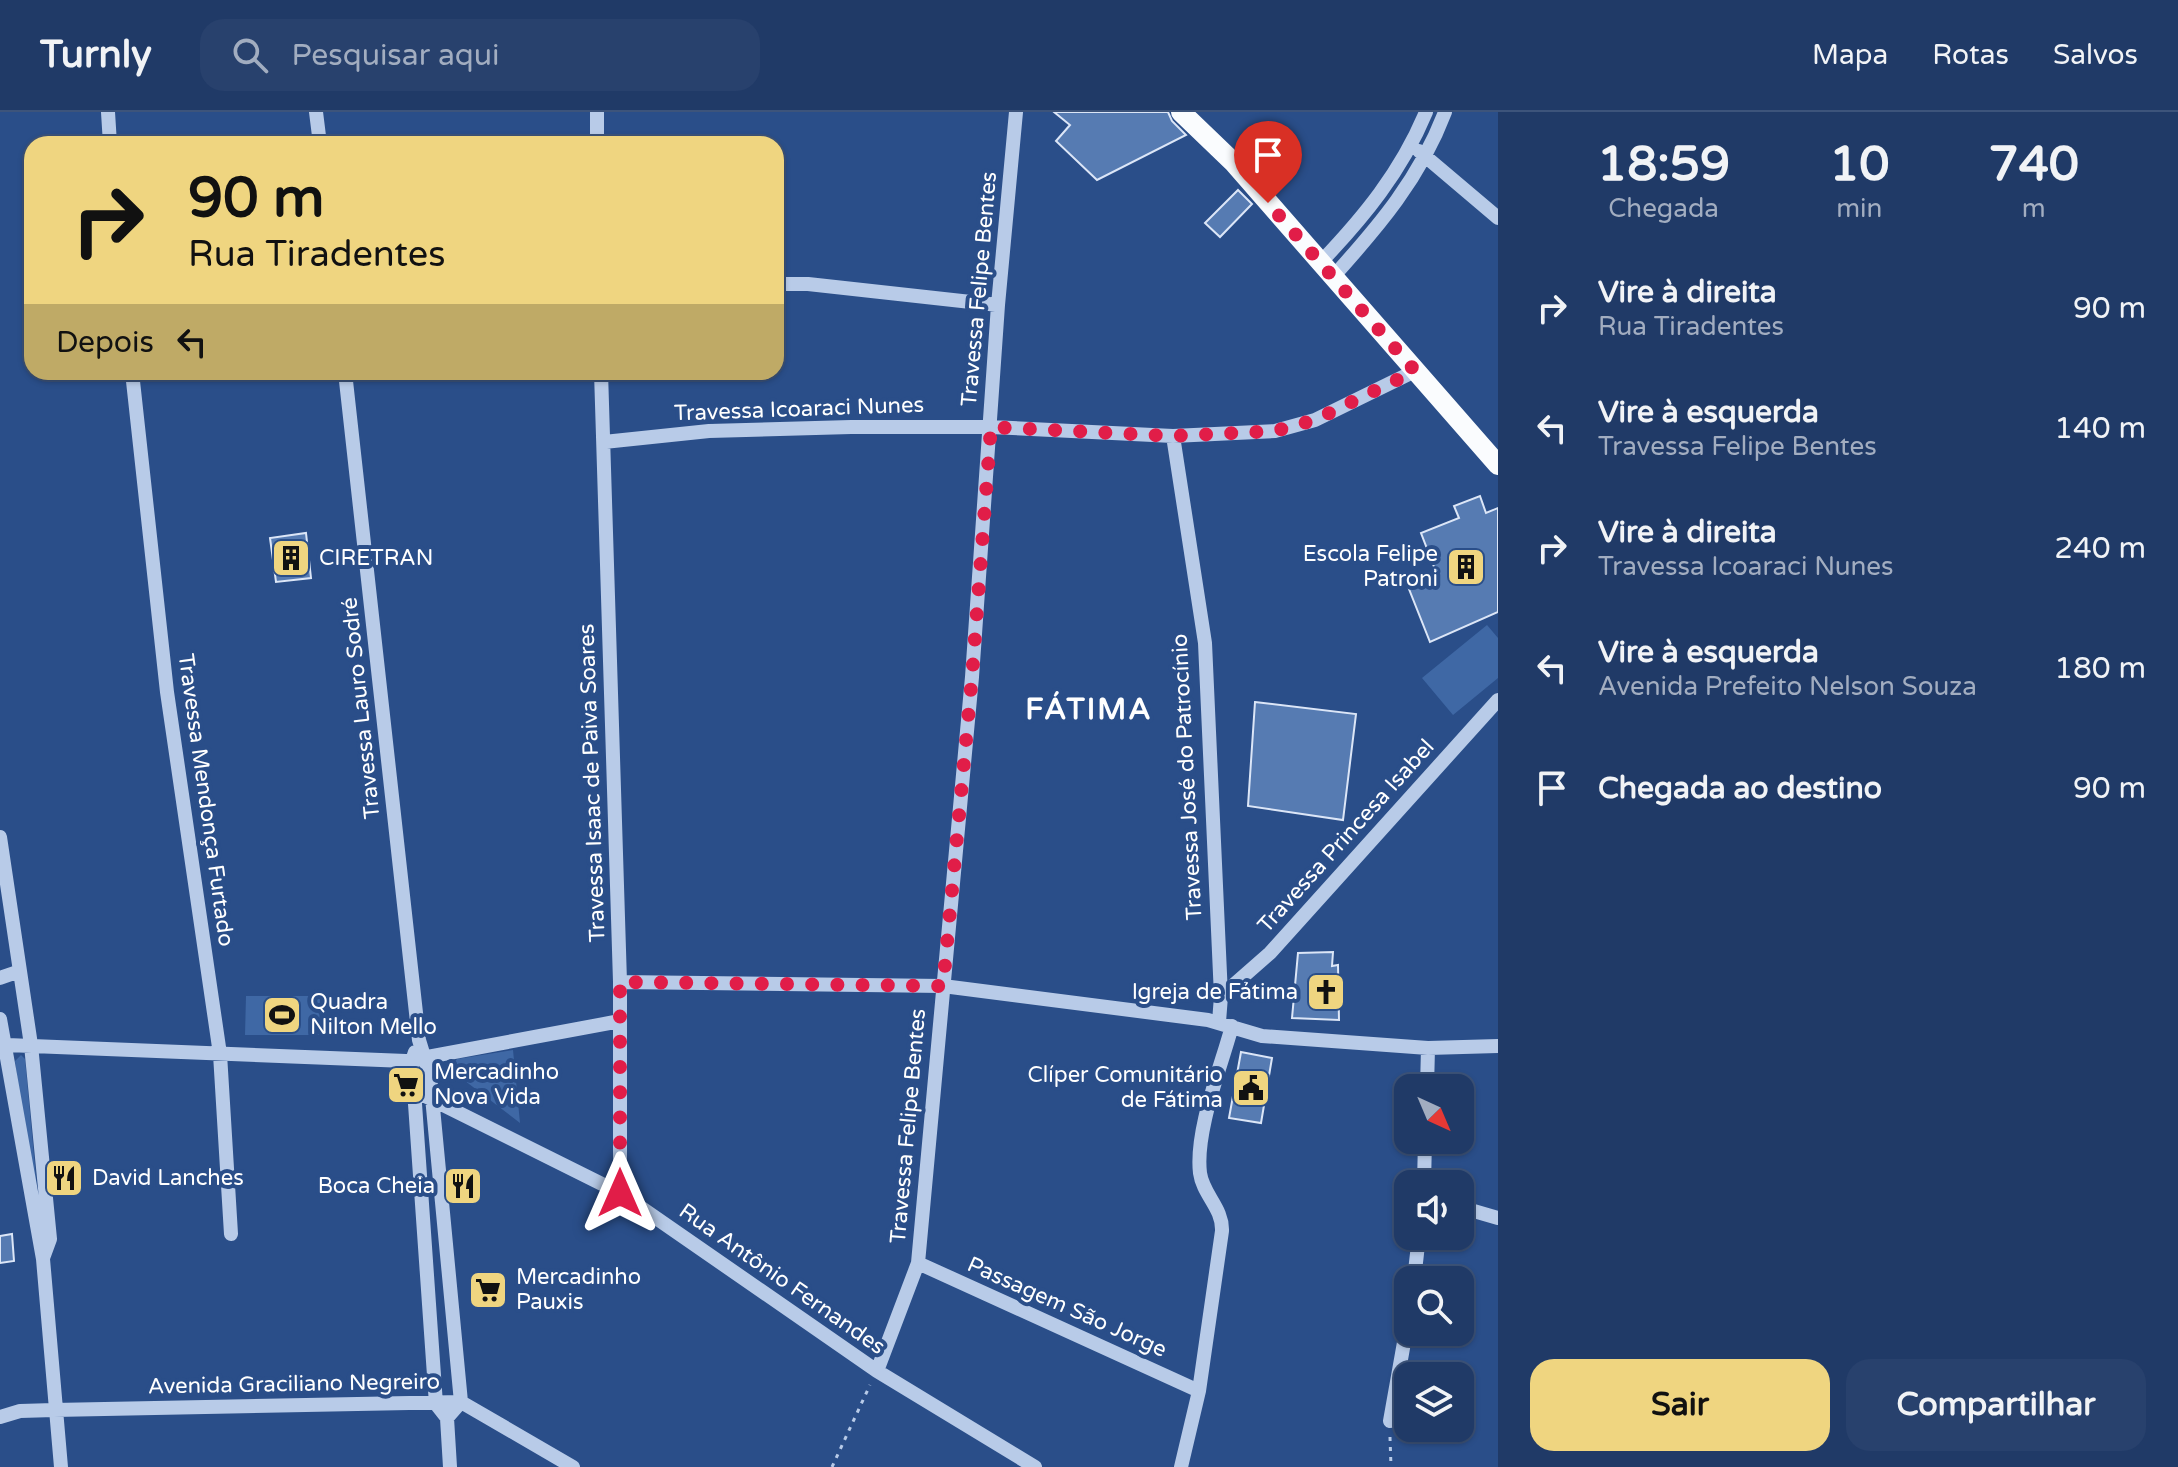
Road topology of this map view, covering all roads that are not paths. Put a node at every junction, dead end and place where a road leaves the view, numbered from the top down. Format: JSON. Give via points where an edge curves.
{"nodes":[{"id":1,"x":108,"y":112,"type":"edge"},
{"id":2,"x":316,"y":112,"type":"edge"},
{"id":3,"x":597,"y":112,"type":"edge"},
{"id":4,"x":1016,"y":112,"type":"edge"},
{"id":5,"x":1181,"y":112,"type":"edge"},
{"id":6,"x":1200,"y":112,"type":"edge"},
{"id":7,"x":1426,"y":112,"type":"edge"},
{"id":8,"x":1445,"y":112,"type":"edge"},
{"id":9,"x":110,"y":136,"type":"edge"},
{"id":10,"x":319,"y":136,"type":"edge"},
{"id":11,"x":597,"y":136,"type":"edge"},
{"id":12,"x":1412,"y":145,"type":"junction"},
{"id":13,"x":1426,"y":156,"type":"junction"},
{"id":14,"x":1233,"y":162,"type":"junction"},
{"id":15,"x":1498,"y":218,"type":"edge"},
{"id":16,"x":1326,"y":271,"type":"junction"},
{"id":17,"x":784,"y":284,"type":"edge"},
{"id":18,"x":998,"y":305,"type":"junction"},
{"id":19,"x":1415,"y":371,"type":"junction"},
{"id":20,"x":133,"y":380,"type":"edge"},
{"id":21,"x":346,"y":380,"type":"edge"},
{"id":22,"x":601,"y":380,"type":"edge"},
{"id":23,"x":991,"y":427,"type":"junction"},
{"id":24,"x":1173,"y":436,"type":"junction"},
{"id":25,"x":604,"y":442,"type":"junction"},
{"id":26,"x":1498,"y":465,"type":"edge"},
{"id":27,"x":1498,"y":700,"type":"edge"},
{"id":28,"x":0,"y":837,"type":"edge"},
{"id":29,"x":20,"y":971,"type":"junction"},
{"id":30,"x":0,"y":978,"type":"edge"},
{"id":31,"x":620,"y":982,"type":"junction"},
{"id":32,"x":943,"y":986,"type":"junction"},
{"id":33,"x":1221,"y":996,"type":"junction"},
{"id":34,"x":0,"y":1019,"type":"edge"},
{"id":35,"x":620,"y":1021,"type":"junction"},
{"id":36,"x":1226,"y":1024,"type":"junction"},
{"id":37,"x":7,"y":1045,"type":"junction"},
{"id":38,"x":31,"y":1045,"type":"junction"},
{"id":39,"x":1498,"y":1046,"type":"edge"},
{"id":40,"x":1428,"y":1048,"type":"junction"},
{"id":41,"x":220,"y":1054,"type":"junction"},
{"id":42,"x":420,"y":1060,"type":"junction"},
{"id":43,"x":1427,"y":1074,"type":"edge"},
{"id":44,"x":415,"y":1091,"type":"junction"},
{"id":45,"x":432,"y":1099,"type":"junction"},
{"id":46,"x":620,"y":1193,"type":"junction"},
{"id":47,"x":1474,"y":1211,"type":"edge"},
{"id":48,"x":1498,"y":1218,"type":"edge"},
{"id":49,"x":231,"y":1234,"type":"dead end"},
{"id":50,"x":43,"y":1259,"type":"junction"},
{"id":51,"x":918,"y":1263,"type":"junction"},
{"id":52,"x":1403,"y":1346,"type":"edge"},
{"id":53,"x":877,"y":1371,"type":"junction"},
{"id":54,"x":1199,"y":1391,"type":"junction"},
{"id":55,"x":461,"y":1402,"type":"junction"},
{"id":56,"x":436,"y":1404,"type":"junction"},
{"id":57,"x":54,"y":1410,"type":"junction"},
{"id":58,"x":0,"y":1417,"type":"edge"},
{"id":59,"x":447,"y":1418,"type":"junction"},
{"id":60,"x":1390,"y":1421,"type":"road end"},
{"id":61,"x":61,"y":1467,"type":"edge"},
{"id":62,"x":450,"y":1467,"type":"edge"},
{"id":63,"x":573,"y":1467,"type":"edge"},
{"id":64,"x":1035,"y":1467,"type":"edge"},
{"id":65,"x":1181,"y":1467,"type":"edge"}],
"edges":[{"from":1,"to":9,"type":"street"},
{"from":2,"to":10,"type":"street"},
{"from":3,"to":11,"type":"street"},
{"from":4,"to":18,"type":"street","name":"Travessa Felipe Bentes"},
{"from":5,"to":14,"type":"main road"},
{"from":6,"to":14,"type":"main road"},
{"from":7,"to":12,"type":"street"},
{"from":8,"to":13,"type":"street"},
{"from":12,"to":13,"type":"street"},
{"from":12,"to":16,"type":"street"},
{"from":13,"to":15,"type":"street"},
{"from":13,"to":16,"type":"street","via":[[1398,203]]},
{"from":14,"to":16,"type":"main road"},
{"from":16,"to":19,"type":"main road"},
{"from":17,"to":18,"type":"street"},
{"from":18,"to":23,"type":"street","name":"Travessa Felipe Bentes"},
{"from":19,"to":24,"type":"street","name":"Travessa Icoaraci Nunes","via":[[1298,426]]},
{"from":19,"to":26,"type":"main road"},
{"from":20,"to":41,"type":"street","name":"Travessa Mendonça Furtado","via":[[167,692]]},
{"from":21,"to":42,"type":"street","name":"Travessa Lauro Sodré"},
{"from":22,"to":25,"type":"street","name":"Travessa Isaac de Paiva Soares"},
{"from":23,"to":24,"type":"street","name":"Travessa Icoaraci Nunes"},
{"from":23,"to":25,"type":"street","name":"Travessa Icoaraci Nunes","via":[[709,431]]},
{"from":23,"to":32,"type":"street","name":"Travessa Felipe Bentes"},
{"from":24,"to":33,"type":"street","name":"Travessa José do Patrocínio","via":[[1205,643]]},
{"from":25,"to":31,"type":"street","name":"Travessa Isaac de Paiva Soares"},
{"from":27,"to":33,"type":"street","name":"Travessa Princesa Isabel","via":[[1270,953]]},
{"from":28,"to":29,"type":"street"},
{"from":29,"to":30,"type":"street"},
{"from":29,"to":38,"type":"street"},
{"from":31,"to":32,"type":"street"},
{"from":31,"to":35,"type":"street","name":"Travessa Isaac de Paiva Soares"},
{"from":32,"to":36,"type":"street"},
{"from":32,"to":51,"type":"street","name":"Travessa Felipe Bentes"},
{"from":33,"to":36,"type":"street","name":"Travessa José do Patrocínio"},
{"from":34,"to":37,"type":"street"},
{"from":35,"to":42,"type":"street"},
{"from":35,"to":46,"type":"street","name":"Travessa Isaac de Paiva Soares"},
{"from":36,"to":40,"type":"street","via":[[1262,1036]]},
{"from":36,"to":54,"type":"street","name":"Travessa José do Patrocínio","via":[[1202,1138],[1203,1183],[1222,1220]]},
{"from":37,"to":38,"type":"street"},
{"from":37,"to":50,"type":"street"},
{"from":38,"to":41,"type":"street"},
{"from":38,"to":50,"type":"street","via":[[50,1239]]},
{"from":39,"to":40,"type":"street"},
{"from":40,"to":43,"type":"street"},
{"from":41,"to":42,"type":"street"},
{"from":41,"to":49,"type":"street","name":"Travessa Mendonça Furtado"},
{"from":42,"to":44,"type":"street","name":"Travessa Lauro Sodré"},
{"from":42,"to":45,"type":"street","via":[[430,1076]]},
{"from":44,"to":45,"type":"street","name":"Rua Antônio Fernandes"},
{"from":44,"to":56,"type":"street","name":"Travessa Lauro Sodré"},
{"from":45,"to":46,"type":"street","name":"Rua Antônio Fernandes"},
{"from":45,"to":55,"type":"street"},
{"from":46,"to":53,"type":"street","name":"Rua Antônio Fernandes"},
{"from":47,"to":48,"type":"street"},
{"from":50,"to":57,"type":"street"},
{"from":51,"to":53,"type":"street","name":"Travessa Felipe Bentes"},
{"from":51,"to":54,"type":"street","name":"Passagem São Jorge"},
{"from":52,"to":60,"type":"street"},
{"from":53,"to":64,"type":"street","name":"Rua Antônio Fernandes"},
{"from":54,"to":65,"type":"street","name":"Travessa José do Patrocínio"},
{"from":55,"to":56,"type":"street","name":"Avenida Graciliano Negreiro"},
{"from":55,"to":59,"type":"street"},
{"from":55,"to":63,"type":"street","name":"Avenida Graciliano Negreiro"},
{"from":56,"to":57,"type":"street","name":"Avenida Graciliano Negreiro"},
{"from":56,"to":59,"type":"street"},
{"from":57,"to":58,"type":"street","name":"Avenida Graciliano Negreiro"},
{"from":57,"to":61,"type":"street"},
{"from":59,"to":62,"type":"street"}]}
